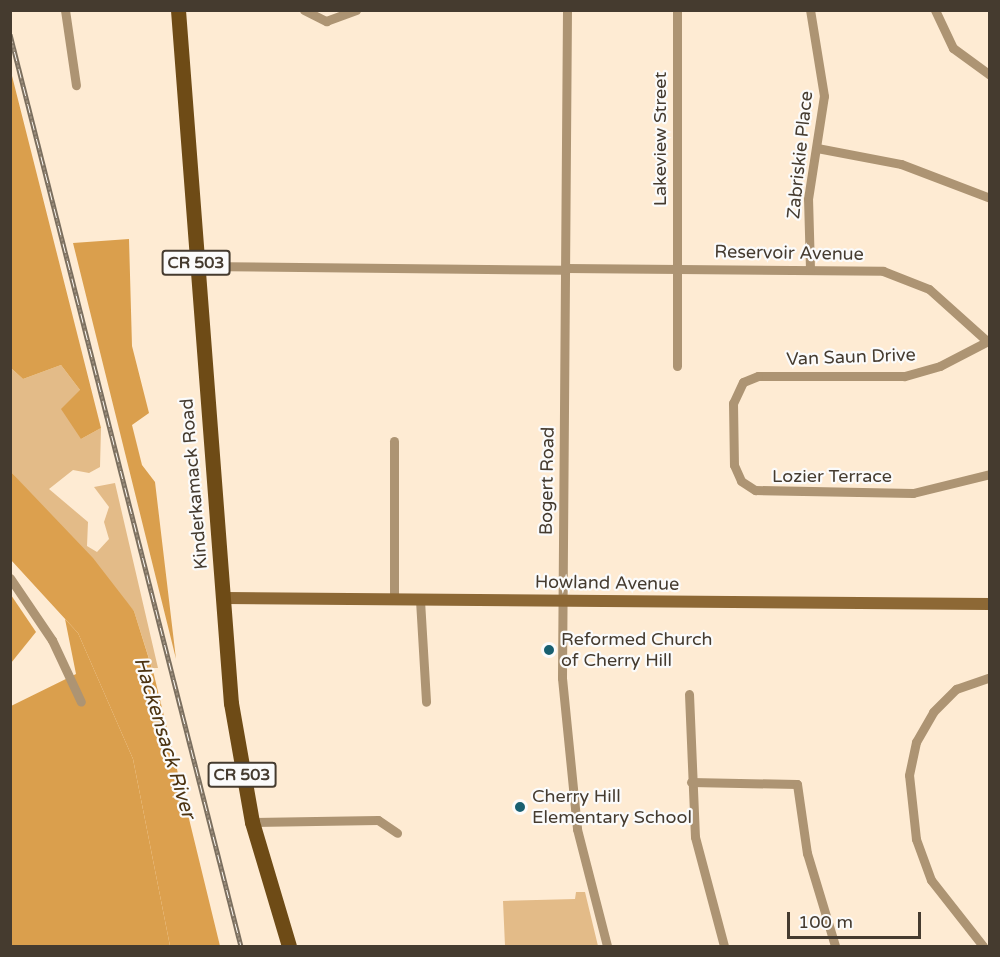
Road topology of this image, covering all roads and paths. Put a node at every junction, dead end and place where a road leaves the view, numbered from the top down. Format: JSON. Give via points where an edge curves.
{"nodes":[{"id":1,"x":65,"y":10,"type":"edge"},
{"id":2,"x":178,"y":10,"type":"edge"},
{"id":3,"x":304,"y":10,"type":"edge"},
{"id":4,"x":356,"y":10,"type":"edge"},
{"id":5,"x":567,"y":10,"type":"edge"},
{"id":6,"x":677,"y":10,"type":"edge"},
{"id":7,"x":810,"y":10,"type":"edge"},
{"id":8,"x":935,"y":10,"type":"edge"},
{"id":9,"x":990,"y":75,"type":"edge"},
{"id":10,"x":76,"y":85,"type":"dead end"},
{"id":11,"x":817,"y":148,"type":"junction"},
{"id":12,"x":990,"y":198,"type":"edge"},
{"id":13,"x":196,"y":266,"type":"junction"},
{"id":14,"x":675,"y":268,"type":"junction"},
{"id":15,"x":566,"y":269,"type":"junction"},
{"id":16,"x":810,"y":269,"type":"junction"},
{"id":17,"x":988,"y":340,"type":"edge"},
{"id":18,"x":677,"y":366,"type":"dead end"},
{"id":19,"x":743,"y":382,"type":"joint"},
{"id":20,"x":394,"y":441,"type":"dead end"},
{"id":21,"x":990,"y":474,"type":"edge"},
{"id":22,"x":10,"y":578,"type":"edge"},
{"id":23,"x":225,"y":598,"type":"junction"},
{"id":24,"x":394,"y":599,"type":"junction"},
{"id":25,"x":420,"y":600,"type":"junction"},
{"id":26,"x":562,"y":601,"type":"junction"},
{"id":27,"x":990,"y":604,"type":"edge"},
{"id":28,"x":990,"y":677,"type":"edge"},
{"id":29,"x":689,"y":694,"type":"dead end"},
{"id":30,"x":81,"y":702,"type":"dead end"},
{"id":31,"x":426,"y":702,"type":"dead end"},
{"id":32,"x":691,"y":782,"type":"junction"},
{"id":33,"x":252,"y":822,"type":"junction"},
{"id":34,"x":397,"y":833,"type":"dead end"},
{"id":35,"x":289,"y":946,"type":"edge"},
{"id":36,"x":608,"y":946,"type":"edge"},
{"id":37,"x":724,"y":946,"type":"edge"},
{"id":38,"x":836,"y":946,"type":"edge"},
{"id":39,"x":982,"y":946,"type":"edge"}],
"edges":[{"from":1,"to":10,"type":"street"},
{"from":2,"to":13,"type":"main road","name":"Kinderkamack Road","number":"CR 503"},
{"from":3,"to":4,"type":"street","via":[[327,21]]},
{"from":5,"to":15,"type":"street","name":"Bogert Road"},
{"from":6,"to":14,"type":"street","name":"Lakeview Street"},
{"from":7,"to":11,"type":"street","name":"Zabriskie Place","via":[[823,74]]},
{"from":8,"to":9,"type":"street","via":[[953,48]]},
{"from":11,"to":12,"type":"street","via":[[901,164]]},
{"from":11,"to":16,"type":"street","name":"Zabriskie Place","via":[[808,199]]},
{"from":13,"to":15,"type":"street","name":"Reservoir Avenue"},
{"from":13,"to":23,"type":"main road","name":"Kinderkamack Road","number":"CR 503"},
{"from":14,"to":15,"type":"street","name":"Reservoir Avenue"},
{"from":14,"to":16,"type":"street","name":"Reservoir Avenue"},
{"from":14,"to":18,"type":"street","name":"Lakeview Street"},
{"from":15,"to":26,"type":"street","name":"Bogert Road"},
{"from":16,"to":17,"type":"street","name":"Reservoir Avenue","via":[[883,271],[915,281],[945,300]]},
{"from":17,"to":19,"type":"street","name":"Van Saun Drive","via":[[940,366],[904,376],[758,376]]},
{"from":19,"to":21,"type":"street","name":"Lozier Terrace","via":[[733,403],[734,465],[741,481],[755,490],[912,493]]},
{"from":20,"to":24,"type":"street"},
{"from":22,"to":30,"type":"street","via":[[52,640]]},
{"from":23,"to":24,"type":"street","name":"Howland Avenue"},
{"from":23,"to":33,"type":"main road","name":"Kinderkamack Road","number":"CR 503","via":[[231,703]]},
{"from":24,"to":25,"type":"street","name":"Howland Avenue"},
{"from":25,"to":26,"type":"street","name":"Howland Avenue"},
{"from":25,"to":31,"type":"street"},
{"from":26,"to":27,"type":"street","name":"Howland Avenue"},
{"from":26,"to":36,"type":"street","name":"Bogert Road","via":[[570,779]]},
{"from":28,"to":39,"type":"street","via":[[956,688],[933,712],[916,742],[909,775],[922,860],[942,899]]},
{"from":29,"to":32,"type":"street"},
{"from":32,"to":37,"type":"street","via":[[696,846]]},
{"from":32,"to":38,"type":"street","via":[[797,784],[807,853]]},
{"from":33,"to":34,"type":"street","via":[[378,820]]},
{"from":33,"to":35,"type":"main road","name":"Kinderkamack Road","number":"CR 503"}]}
